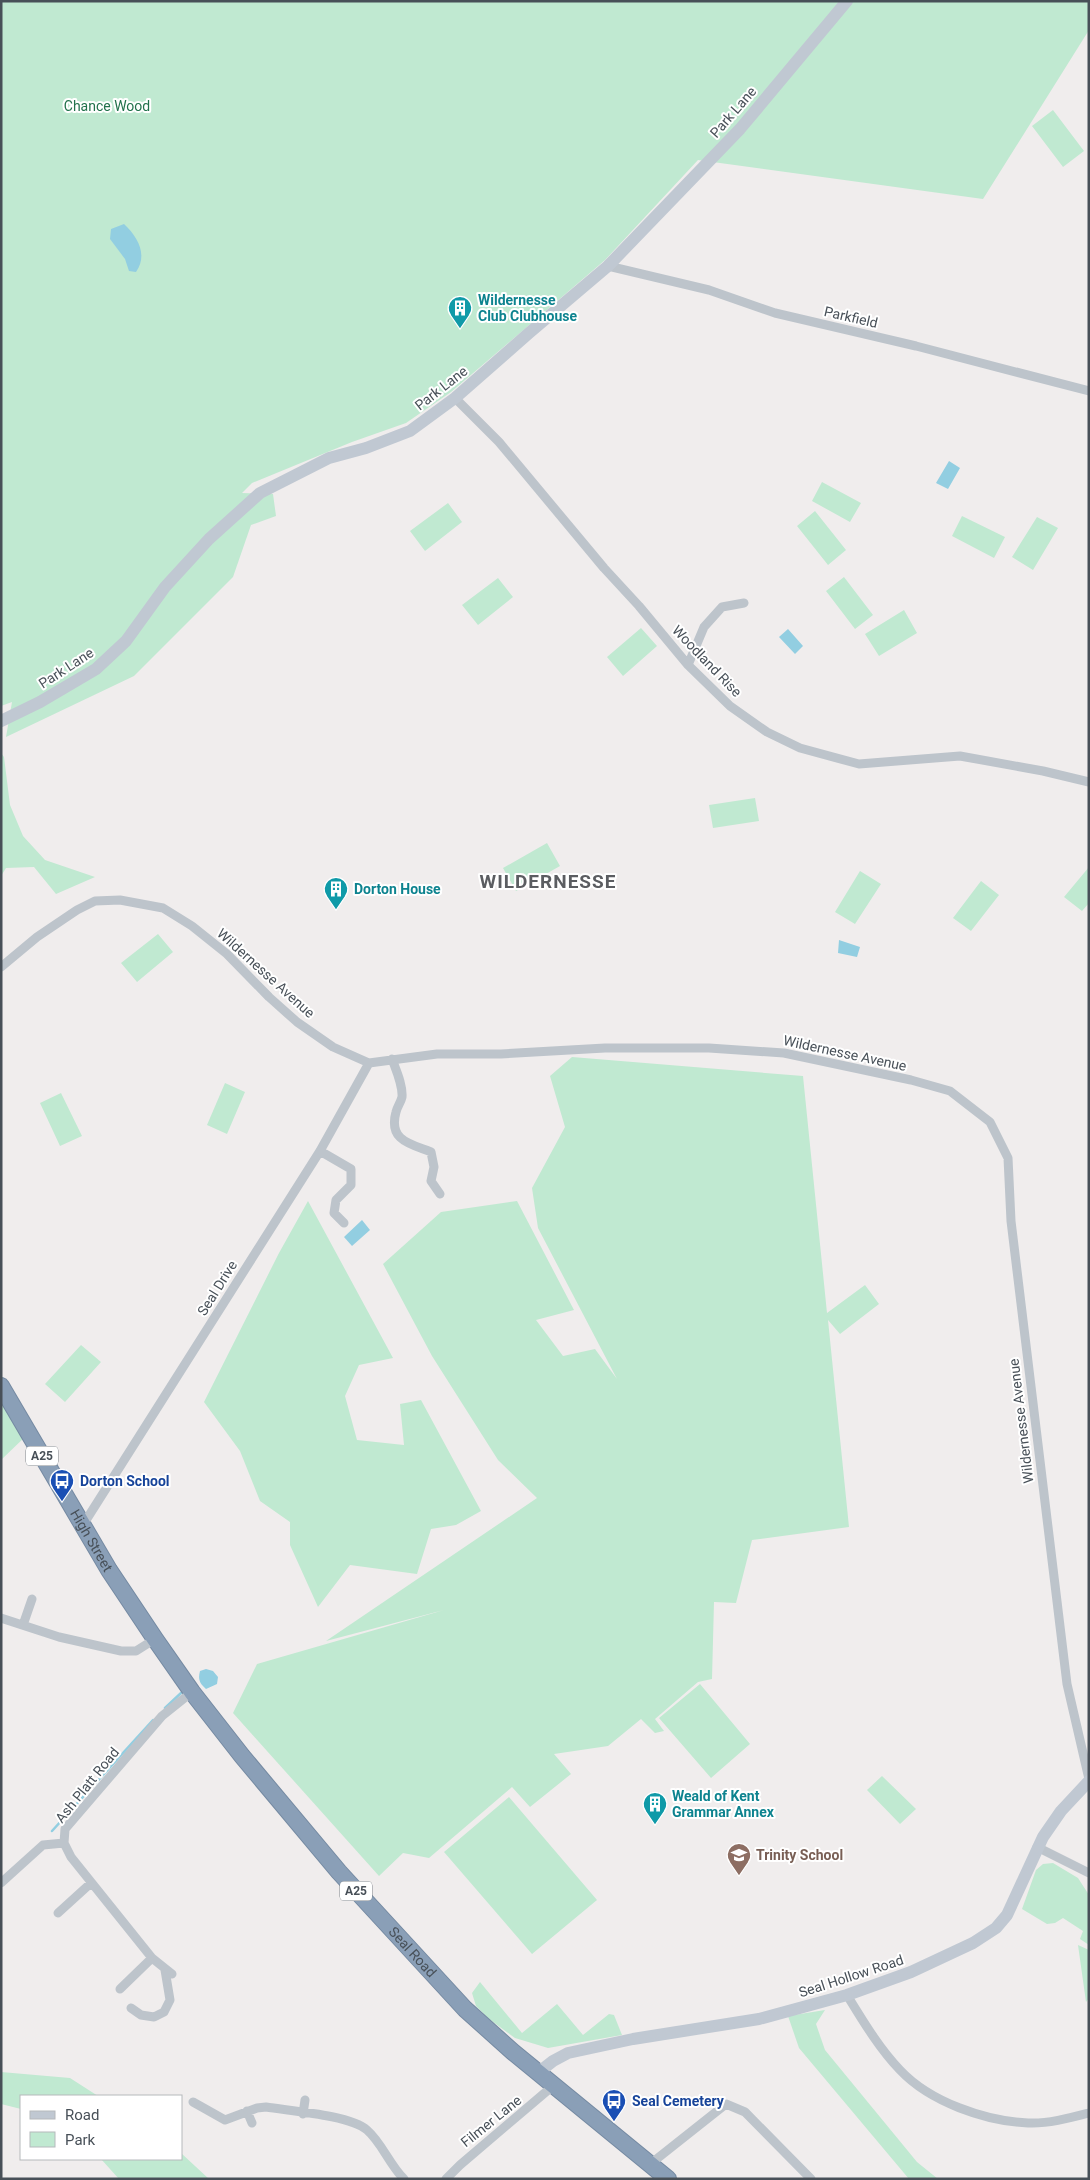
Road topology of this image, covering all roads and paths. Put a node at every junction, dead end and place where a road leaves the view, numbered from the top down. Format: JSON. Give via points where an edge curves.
{"nodes":[{"id":1,"x":847,"y":1,"type":"edge"},
{"id":2,"x":608,"y":266,"type":"junction"},
{"id":3,"x":1089,"y":391,"type":"edge"},
{"id":4,"x":455,"y":398,"type":"junction"},
{"id":5,"x":744,"y":604,"type":"dead end"},
{"id":6,"x":688,"y":665,"type":"junction"},
{"id":7,"x":1,"y":721,"type":"edge"},
{"id":8,"x":1089,"y":782,"type":"edge"},
{"id":9,"x":1,"y":967,"type":"edge"},
{"id":10,"x":392,"y":1059,"type":"junction"},
{"id":11,"x":369,"y":1063,"type":"junction"},
{"id":12,"x":320,"y":1151,"type":"junction"},
{"id":13,"x":440,"y":1194,"type":"dead end"},
{"id":14,"x":344,"y":1223,"type":"dead end"},
{"id":15,"x":1,"y":1386,"type":"edge"},
{"id":16,"x":83,"y":1525,"type":"junction"},
{"id":17,"x":32,"y":1599,"type":"dead end"},
{"id":18,"x":1,"y":1618,"type":"edge"},
{"id":19,"x":23,"y":1625,"type":"junction"},
{"id":20,"x":155,"y":1639,"type":"junction"},
{"id":21,"x":192,"y":1692,"type":"junction"},
{"id":22,"x":1089,"y":1780,"type":"edge"},
{"id":23,"x":64,"y":1843,"type":"junction"},
{"id":24,"x":1037,"y":1847,"type":"junction"},
{"id":25,"x":1089,"y":1873,"type":"edge"},
{"id":26,"x":1,"y":1882,"type":"edge"},
{"id":27,"x":91,"y":1883,"type":"junction"},
{"id":28,"x":58,"y":1912,"type":"dead end"},
{"id":29,"x":152,"y":1958,"type":"junction"},
{"id":30,"x":120,"y":1989,"type":"dead end"},
{"id":31,"x":847,"y":1995,"type":"junction"},
{"id":32,"x":131,"y":2008,"type":"dead end"},
{"id":33,"x":539,"y":2072,"type":"junction"},
{"id":34,"x":554,"y":2085,"type":"junction"},
{"id":35,"x":305,"y":2100,"type":"dead end"},
{"id":36,"x":193,"y":2102,"type":"dead end"},
{"id":37,"x":247,"y":2111,"type":"junction"},
{"id":38,"x":303,"y":2114,"type":"junction"},
{"id":39,"x":1089,"y":2114,"type":"edge"},
{"id":40,"x":252,"y":2123,"type":"dead end"},
{"id":41,"x":649,"y":2164,"type":"junction"},
{"id":42,"x":404,"y":2179,"type":"edge"},
{"id":43,"x":446,"y":2179,"type":"edge"},
{"id":44,"x":668,"y":2179,"type":"edge"},
{"id":45,"x":811,"y":2179,"type":"edge"}],
"edges":[{"from":1,"to":2,"type":"street","name":"Park Lane","via":[[740,129]]},
{"from":2,"to":3,"type":"street","name":"Parkfield","via":[[709,290],[775,313]]},
{"from":2,"to":4,"type":"street","name":"Park Lane"},
{"from":4,"to":6,"type":"street","name":"Woodland Rise","via":[[499,442]]},
{"from":4,"to":7,"type":"street","name":"Park Lane","via":[[410,431],[329,458],[260,493],[209,539],[165,588],[126,642],[96,669]]},
{"from":5,"to":6,"type":"street","via":[[722,607],[704,628]]},
{"from":6,"to":8,"type":"street","name":"Woodland Rise","via":[[730,706],[767,732],[800,748],[834,758],[859,764],[960,756],[1043,770]]},
{"from":9,"to":11,"type":"street","name":"Wildernesse Avenue","via":[[37,936],[95,902],[120,900],[163,908],[228,954],[297,1022],[333,1047]]},
{"from":10,"to":11,"type":"street","name":"Wildernesse Avenue"},
{"from":10,"to":13,"type":"street","via":[[402,1097],[394,1124],[400,1138],[408,1145],[432,1152],[434,1167],[431,1181]]},
{"from":10,"to":22,"type":"street","name":"Wildernesse Avenue","via":[[437,1054],[605,1048],[709,1048],[784,1053],[950,1091],[990,1122],[1008,1158],[1011,1221],[1067,1684]]},
{"from":11,"to":12,"type":"street","name":"Seal Drive"},
{"from":12,"to":14,"type":"street","via":[[351,1168],[351,1185],[336,1200],[334,1213]]},
{"from":12,"to":16,"type":"street","name":"Seal Drive"},
{"from":15,"to":16,"type":"highway","name":"High Street","number":"A25"},
{"from":16,"to":20,"type":"highway","name":"High Street","number":"A25"},
{"from":17,"to":19,"type":"street"},
{"from":18,"to":19,"type":"street"},
{"from":19,"to":20,"type":"street","via":[[124,1652],[136,1651]]},
{"from":20,"to":21,"type":"highway","name":"High Street","number":"A25"},
{"from":21,"to":23,"type":"street","name":"Ash Platt Road","via":[[162,1716],[65,1830]]},
{"from":21,"to":33,"type":"highway","name":"Seal Road","number":"A25","via":[[248,1764],[363,1899],[465,2009]]},
{"from":22,"to":24,"type":"street","name":"Seal Hollow Road","via":[[1061,1811]]},
{"from":23,"to":26,"type":"street","name":"Ash Platt Road","via":[[43,1845]]},
{"from":23,"to":27,"type":"street"},
{"from":24,"to":25,"type":"street"},
{"from":24,"to":31,"type":"street","name":"Seal Hollow Road","via":[[1006,1915],[988,1934],[911,1972]]},
{"from":27,"to":28,"type":"street"},
{"from":27,"to":29,"type":"street"},
{"from":29,"to":30,"type":"street"},
{"from":29,"to":32,"type":"street","via":[[168,1972],[170,2000],[164,2012],[154,2017],[141,2015]]},
{"from":31,"to":33,"type":"street","name":"Seal Hollow Road","via":[[759,2019],[633,2039],[568,2054],[553,2060]]},
{"from":31,"to":39,"type":"street","via":[[868,2030],[900,2070],[925,2090],[984,2115],[1029,2123]]},
{"from":33,"to":34,"type":"highway","name":"Seal Road","number":"A25"},
{"from":34,"to":41,"type":"highway","name":"Seal Road","number":"A25"},
{"from":34,"to":43,"type":"street","name":"Filmer Lane"},
{"from":35,"to":38,"type":"street"},
{"from":36,"to":37,"type":"street","via":[[225,2120]]},
{"from":37,"to":38,"type":"street","via":[[266,2107]]},
{"from":37,"to":40,"type":"street"},
{"from":38,"to":42,"type":"street","via":[[349,2120],[366,2129]]},
{"from":41,"to":44,"type":"highway","name":"Seal Road","number":"A25"},
{"from":41,"to":45,"type":"street","via":[[726,2104],[745,2112]]}]}
